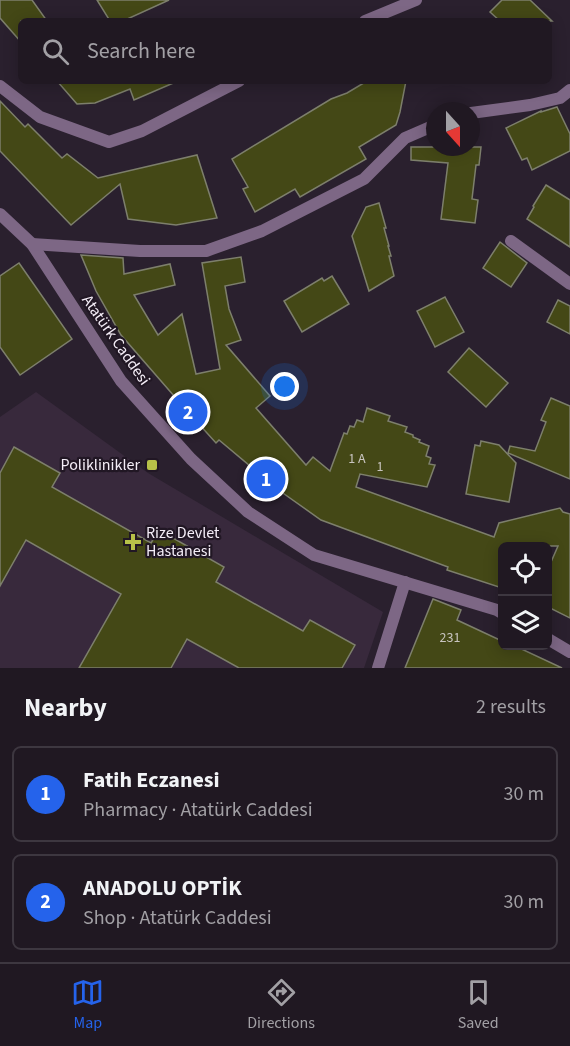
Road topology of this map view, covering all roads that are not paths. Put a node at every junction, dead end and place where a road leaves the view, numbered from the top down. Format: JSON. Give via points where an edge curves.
{"nodes":[{"id":1,"x":416,"y":0,"type":"edge"},
{"id":2,"x":372,"y":18,"type":"edge"},
{"id":3,"x":233,"y":84,"type":"edge"},
{"id":4,"x":0,"y":86,"type":"edge"},
{"id":5,"x":570,"y":90,"type":"edge"},
{"id":6,"x":480,"y":112,"type":"edge"},
{"id":7,"x":426,"y":129,"type":"edge"},
{"id":8,"x":0,"y":214,"type":"edge"},
{"id":9,"x":511,"y":241,"type":"dead end"},
{"id":10,"x":32,"y":244,"type":"junction"},
{"id":11,"x":570,"y":284,"type":"edge"},
{"id":12,"x":405,"y":582,"type":"junction"},
{"id":13,"x":498,"y":611,"type":"edge"},
{"id":14,"x":552,"y":641,"type":"edge"},
{"id":15,"x":570,"y":652,"type":"edge"},
{"id":16,"x":378,"y":668,"type":"edge"}],
"edges":[{"from":1,"to":2,"type":"street"},
{"from":3,"to":4,"type":"street","via":[[142,131],[109,142],[40,117]]},
{"from":5,"to":6,"type":"street","via":[[560,98]]},
{"from":7,"to":10,"type":"street","via":[[405,138],[364,179],[262,231],[206,251]]},
{"from":8,"to":10,"type":"street","name":"Atatürk Caddesi"},
{"from":9,"to":11,"type":"street"},
{"from":10,"to":12,"type":"street","name":"Atatürk Caddesi","via":[[121,381],[191,459],[248,512],[314,555]]},
{"from":12,"to":13,"type":"street","name":"Atatürk Caddesi"},
{"from":12,"to":16,"type":"street"},
{"from":14,"to":15,"type":"street"}]}
